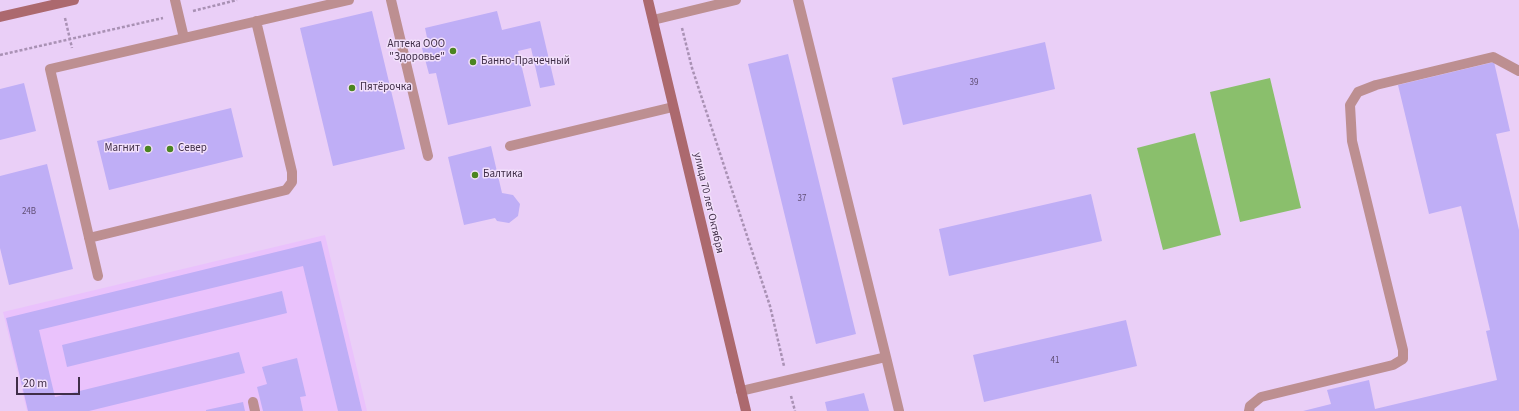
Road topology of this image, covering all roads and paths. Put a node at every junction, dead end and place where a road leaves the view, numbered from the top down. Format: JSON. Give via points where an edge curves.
{"nodes":[{"id":1,"x":74,"y":0,"type":"edge"},
{"id":2,"x":175,"y":0,"type":"edge"},
{"id":3,"x":237,"y":0,"type":"edge"},
{"id":4,"x":349,"y":0,"type":"edge"},
{"id":5,"x":391,"y":0,"type":"edge"},
{"id":6,"x":648,"y":0,"type":"edge"},
{"id":7,"x":736,"y":0,"type":"edge"},
{"id":8,"x":798,"y":0,"type":"edge"},
{"id":9,"x":62,"y":3,"type":"junction"},
{"id":10,"x":178,"y":14,"type":"junction"},
{"id":11,"x":678,"y":14,"type":"junction"},
{"id":12,"x":0,"y":17,"type":"edge"},
{"id":13,"x":653,"y":20,"type":"junction"},
{"id":14,"x":256,"y":21,"type":"junction"},
{"id":15,"x":184,"y":38,"type":"junction"},
{"id":16,"x":70,"y":39,"type":"junction"},
{"id":17,"x":0,"y":55,"type":"edge"},
{"id":18,"x":75,"y":63,"type":"junction"},
{"id":19,"x":1519,"y":71,"type":"edge"},
{"id":20,"x":673,"y":107,"type":"junction"},
{"id":21,"x":510,"y":146,"type":"dead end"},
{"id":22,"x":428,"y":156,"type":"dead end"},
{"id":23,"x":89,"y":238,"type":"junction"},
{"id":24,"x":98,"y":276,"type":"dead end"},
{"id":25,"x":886,"y":357,"type":"junction"},
{"id":26,"x":787,"y":379,"type":"junction"},
{"id":27,"x":741,"y":391,"type":"junction"},
{"id":28,"x":746,"y":411,"type":"edge"},
{"id":29,"x":795,"y":411,"type":"edge"},
{"id":30,"x":899,"y":411,"type":"edge"},
{"id":31,"x":1249,"y":411,"type":"edge"}],
"edges":[{"from":1,"to":9,"type":"street"},
{"from":2,"to":10,"type":"lane"},
{"from":3,"to":10,"type":"path"},
{"from":4,"to":14,"type":"lane"},
{"from":5,"to":22,"type":"lane"},
{"from":6,"to":13,"type":"street","name":"улица 70 лет Октября"},
{"from":7,"to":11,"type":"lane"},
{"from":8,"to":25,"type":"lane"},
{"from":9,"to":12,"type":"street"},
{"from":9,"to":16,"type":"path"},
{"from":10,"to":15,"type":"lane"},
{"from":10,"to":16,"type":"path"},
{"from":11,"to":13,"type":"lane"},
{"from":11,"to":26,"type":"path","via":[[692,68],[770,306]]},
{"from":13,"to":20,"type":"street","name":"улица 70 лет Октября"},
{"from":14,"to":15,"type":"lane"},
{"from":14,"to":23,"type":"lane","via":[[292,172],[292,182],[286,190]]},
{"from":15,"to":18,"type":"lane"},
{"from":16,"to":17,"type":"path"},
{"from":16,"to":18,"type":"path"},
{"from":18,"to":23,"type":"lane","via":[[50,69]]},
{"from":19,"to":31,"type":"lane","via":[[1493,57],[1376,85],[1358,92],[1350,105],[1352,141],[1403,350],[1403,359],[1393,366],[1261,397],[1250,406]]},
{"from":20,"to":21,"type":"lane"},
{"from":20,"to":27,"type":"street","name":"улица 70 лет Октября"},
{"from":23,"to":24,"type":"lane"},
{"from":25,"to":26,"type":"lane"},
{"from":25,"to":30,"type":"lane"},
{"from":26,"to":27,"type":"lane"},
{"from":26,"to":29,"type":"path"},
{"from":27,"to":28,"type":"street","name":"улица 70 лет Октября"}]}
